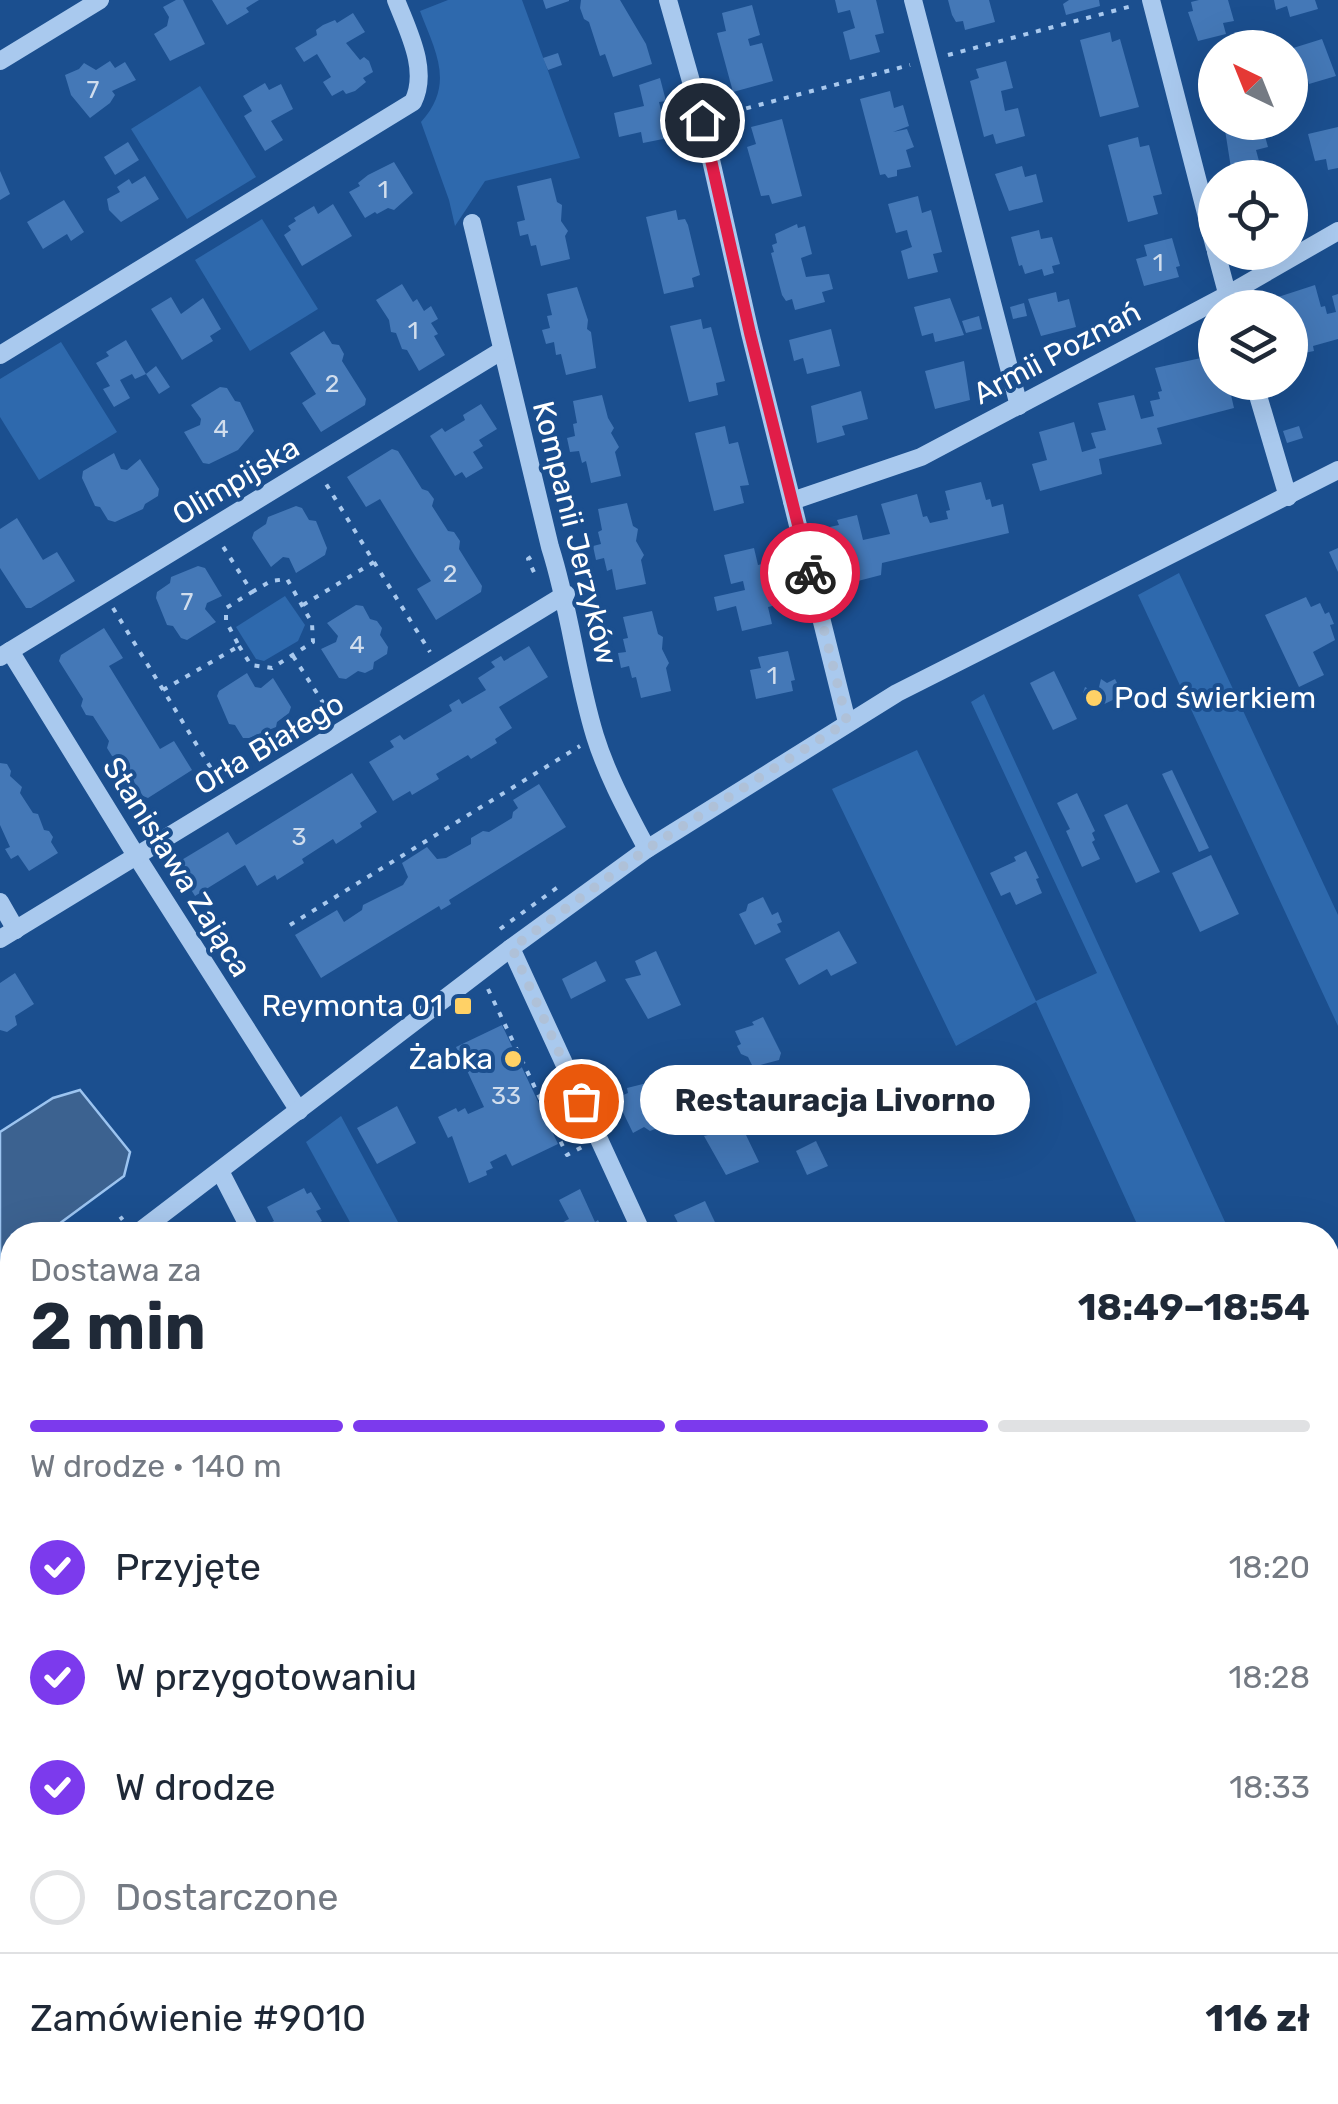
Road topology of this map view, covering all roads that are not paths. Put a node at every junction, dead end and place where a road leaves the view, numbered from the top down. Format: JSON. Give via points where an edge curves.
{"nodes":[{"id":1,"x":100,"y":0,"type":"edge"},
{"id":2,"x":396,"y":0,"type":"edge"},
{"id":3,"x":668,"y":0,"type":"edge"},
{"id":4,"x":913,"y":0,"type":"edge"},
{"id":5,"x":1151,"y":1,"type":"edge"},
{"id":6,"x":0,"y":60,"type":"edge"},
{"id":7,"x":1198,"y":181,"type":"edge"},
{"id":8,"x":472,"y":223,"type":"dead end"},
{"id":9,"x":1338,"y":232,"type":"edge"},
{"id":10,"x":1246,"y":290,"type":"edge"},
{"id":11,"x":1198,"y":314,"type":"edge"},
{"id":12,"x":500,"y":351,"type":"junction"},
{"id":13,"x":0,"y":355,"type":"edge"},
{"id":14,"x":1259,"y":400,"type":"edge"},
{"id":15,"x":1020,"y":406,"type":"junction"},
{"id":16,"x":1338,"y":470,"type":"edge"},
{"id":17,"x":1288,"y":497,"type":"junction"},
{"id":18,"x":792,"y":501,"type":"junction"},
{"id":19,"x":566,"y":594,"type":"junction"},
{"id":20,"x":5,"y":654,"type":"edge"},
{"id":21,"x":847,"y":722,"type":"junction"},
{"id":22,"x":647,"y":849,"type":"junction"},
{"id":23,"x":136,"y":857,"type":"junction"},
{"id":24,"x":0,"y":902,"type":"edge"},
{"id":25,"x":8,"y":934,"type":"edge"},
{"id":26,"x":512,"y":948,"type":"junction"},
{"id":27,"x":299,"y":1111,"type":"junction"},
{"id":28,"x":220,"y":1171,"type":"junction"},
{"id":29,"x":153,"y":1222,"type":"edge"},
{"id":30,"x":246,"y":1222,"type":"edge"},
{"id":31,"x":637,"y":1222,"type":"edge"}],
"edges":[{"from":1,"to":6,"type":"street"},
{"from":2,"to":13,"type":"street","via":[[420,78],[413,102]]},
{"from":3,"to":18,"type":"street"},
{"from":4,"to":15,"type":"street"},
{"from":5,"to":7,"type":"street"},
{"from":8,"to":12,"type":"street","name":"Kompanii Jerzyków"},
{"from":9,"to":10,"type":"street","name":"Armii Poznań"},
{"from":11,"to":15,"type":"street","name":"Armii Poznań","via":[[1121,348]]},
{"from":12,"to":19,"type":"street","name":"Kompanii Jerzyków"},
{"from":12,"to":20,"type":"street","name":"Olimpijska"},
{"from":14,"to":17,"type":"street"},
{"from":15,"to":18,"type":"street","name":"Armii Poznań","via":[[921,456]]},
{"from":16,"to":17,"type":"street"},
{"from":17,"to":21,"type":"street"},
{"from":18,"to":21,"type":"street"},
{"from":19,"to":22,"type":"street","name":"Kompanii Jerzyków","via":[[595,737]]},
{"from":19,"to":23,"type":"street","name":"Orła Białego"},
{"from":20,"to":23,"type":"street","name":"Stanisława Zająca"},
{"from":21,"to":22,"type":"street"},
{"from":22,"to":26,"type":"street"},
{"from":23,"to":25,"type":"street","name":"Orła Białego"},
{"from":23,"to":27,"type":"street","name":"Stanisława Zająca"},
{"from":24,"to":25,"type":"street"},
{"from":26,"to":27,"type":"street"},
{"from":26,"to":31,"type":"street"},
{"from":27,"to":28,"type":"street"},
{"from":28,"to":29,"type":"street"},
{"from":28,"to":30,"type":"street"}]}
